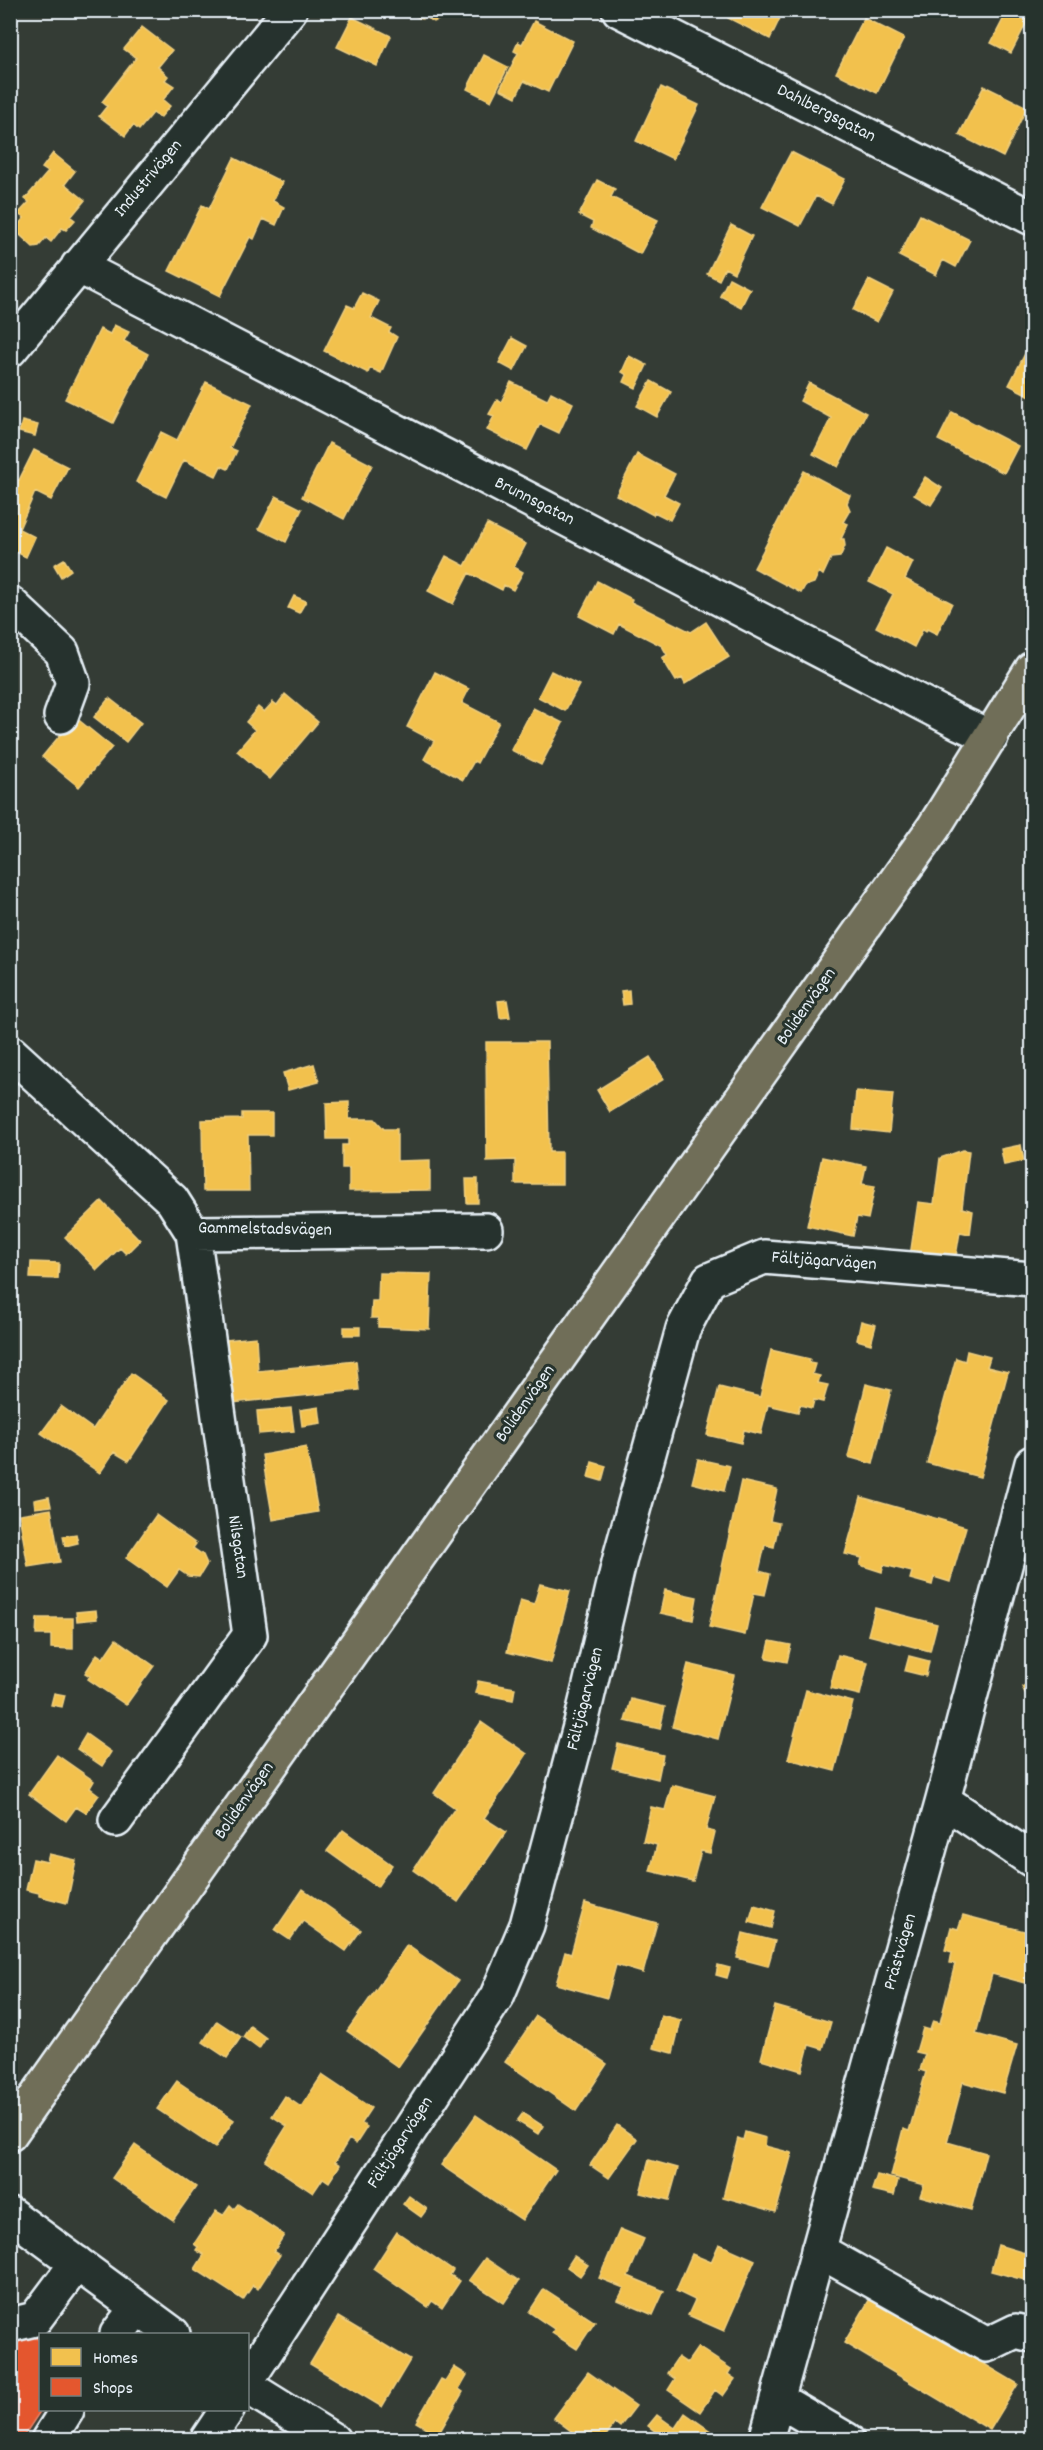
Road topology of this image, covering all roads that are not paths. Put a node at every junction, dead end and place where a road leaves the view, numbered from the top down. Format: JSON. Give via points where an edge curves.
{"nodes":[{"id":1,"x":290,"y":10,"type":"edge"},
{"id":2,"x":619,"y":10,"type":"edge"},
{"id":3,"x":1032,"y":218,"type":"edge"},
{"id":4,"x":78,"y":266,"type":"junction"},
{"id":5,"x":10,"y":350,"type":"edge"},
{"id":6,"x":10,"y":603,"type":"edge"},
{"id":7,"x":1032,"y":669,"type":"edge"},
{"id":8,"x":61,"y":716,"type":"dead end"},
{"id":9,"x":991,"y":737,"type":"junction"},
{"id":10,"x":10,"y":1052,"type":"edge"},
{"id":11,"x":486,"y":1230,"type":"dead end"},
{"id":12,"x":193,"y":1233,"type":"junction"},
{"id":13,"x":1032,"y":1279,"type":"edge"},
{"id":14,"x":1032,"y":1463,"type":"edge"},
{"id":15,"x":943,"y":1800,"type":"junction"},
{"id":16,"x":116,"y":1820,"type":"dead end"},
{"id":17,"x":1032,"y":1860,"type":"edge"},
{"id":18,"x":10,"y":2134,"type":"edge"},
{"id":19,"x":10,"y":2214,"type":"edge"},
{"id":20,"x":818,"y":2250,"type":"junction"},
{"id":21,"x":77,"y":2263,"type":"junction"},
{"id":22,"x":136,"y":2309,"type":"junction"},
{"id":23,"x":10,"y":2325,"type":"edge"},
{"id":24,"x":118,"y":2333,"type":"edge"},
{"id":25,"x":172,"y":2333,"type":"edge"},
{"id":26,"x":1032,"y":2335,"type":"edge"},
{"id":27,"x":249,"y":2377,"type":"edge"},
{"id":28,"x":249,"y":2388,"type":"edge"},
{"id":29,"x":777,"y":2399,"type":"junction"},
{"id":30,"x":66,"y":2411,"type":"edge"},
{"id":31,"x":226,"y":2411,"type":"edge"},
{"id":32,"x":48,"y":2439,"type":"edge"},
{"id":33,"x":207,"y":2439,"type":"edge"},
{"id":34,"x":333,"y":2439,"type":"edge"},
{"id":35,"x":766,"y":2439,"type":"edge"},
{"id":36,"x":847,"y":2439,"type":"edge"}],
"edges":[{"from":1,"to":4,"type":"street","name":"Industrivägen"},
{"from":2,"to":3,"type":"street","name":"Dahlbergsgatan"},
{"from":4,"to":5,"type":"street","name":"Industrivägen"},
{"from":4,"to":9,"type":"street","name":"Brunnsgatan"},
{"from":6,"to":8,"type":"street","via":[[62,652],[73,683]]},
{"from":7,"to":9,"type":"main road","name":"Bolidenvägen"},
{"from":9,"to":18,"type":"main road","name":"Bolidenvägen","via":[[934,827]]},
{"from":10,"to":12,"type":"street","name":"Gammelstadsvägen","via":[[172,1200]]},
{"from":11,"to":12,"type":"street","name":"Gammelstadsvägen"},
{"from":12,"to":16,"type":"street","name":"Nilsgatan","via":[[250,1635]]},
{"from":13,"to":27,"type":"street","name":"Fältjägarvägen","via":[[764,1257],[709,1280],[682,1329],[548,1849],[527,1925],[506,1976],[497,1996]]},
{"from":14,"to":15,"type":"street","name":"Prästvägen"},
{"from":15,"to":17,"type":"street"},
{"from":15,"to":20,"type":"street","name":"Prästvägen"},
{"from":19,"to":21,"type":"street"},
{"from":20,"to":26,"type":"street","via":[[987,2345],[1016,2331]]},
{"from":20,"to":29,"type":"street","name":"Prästvägen"},
{"from":21,"to":22,"type":"street"},
{"from":21,"to":23,"type":"street","via":[[35,2319]]},
{"from":22,"to":24,"type":"street"},
{"from":22,"to":25,"type":"street"},
{"from":28,"to":34,"type":"street"},
{"from":29,"to":35,"type":"street","name":"Prästvägen"},
{"from":29,"to":36,"type":"street"},
{"from":30,"to":32,"type":"street"},
{"from":31,"to":33,"type":"street"}]}
